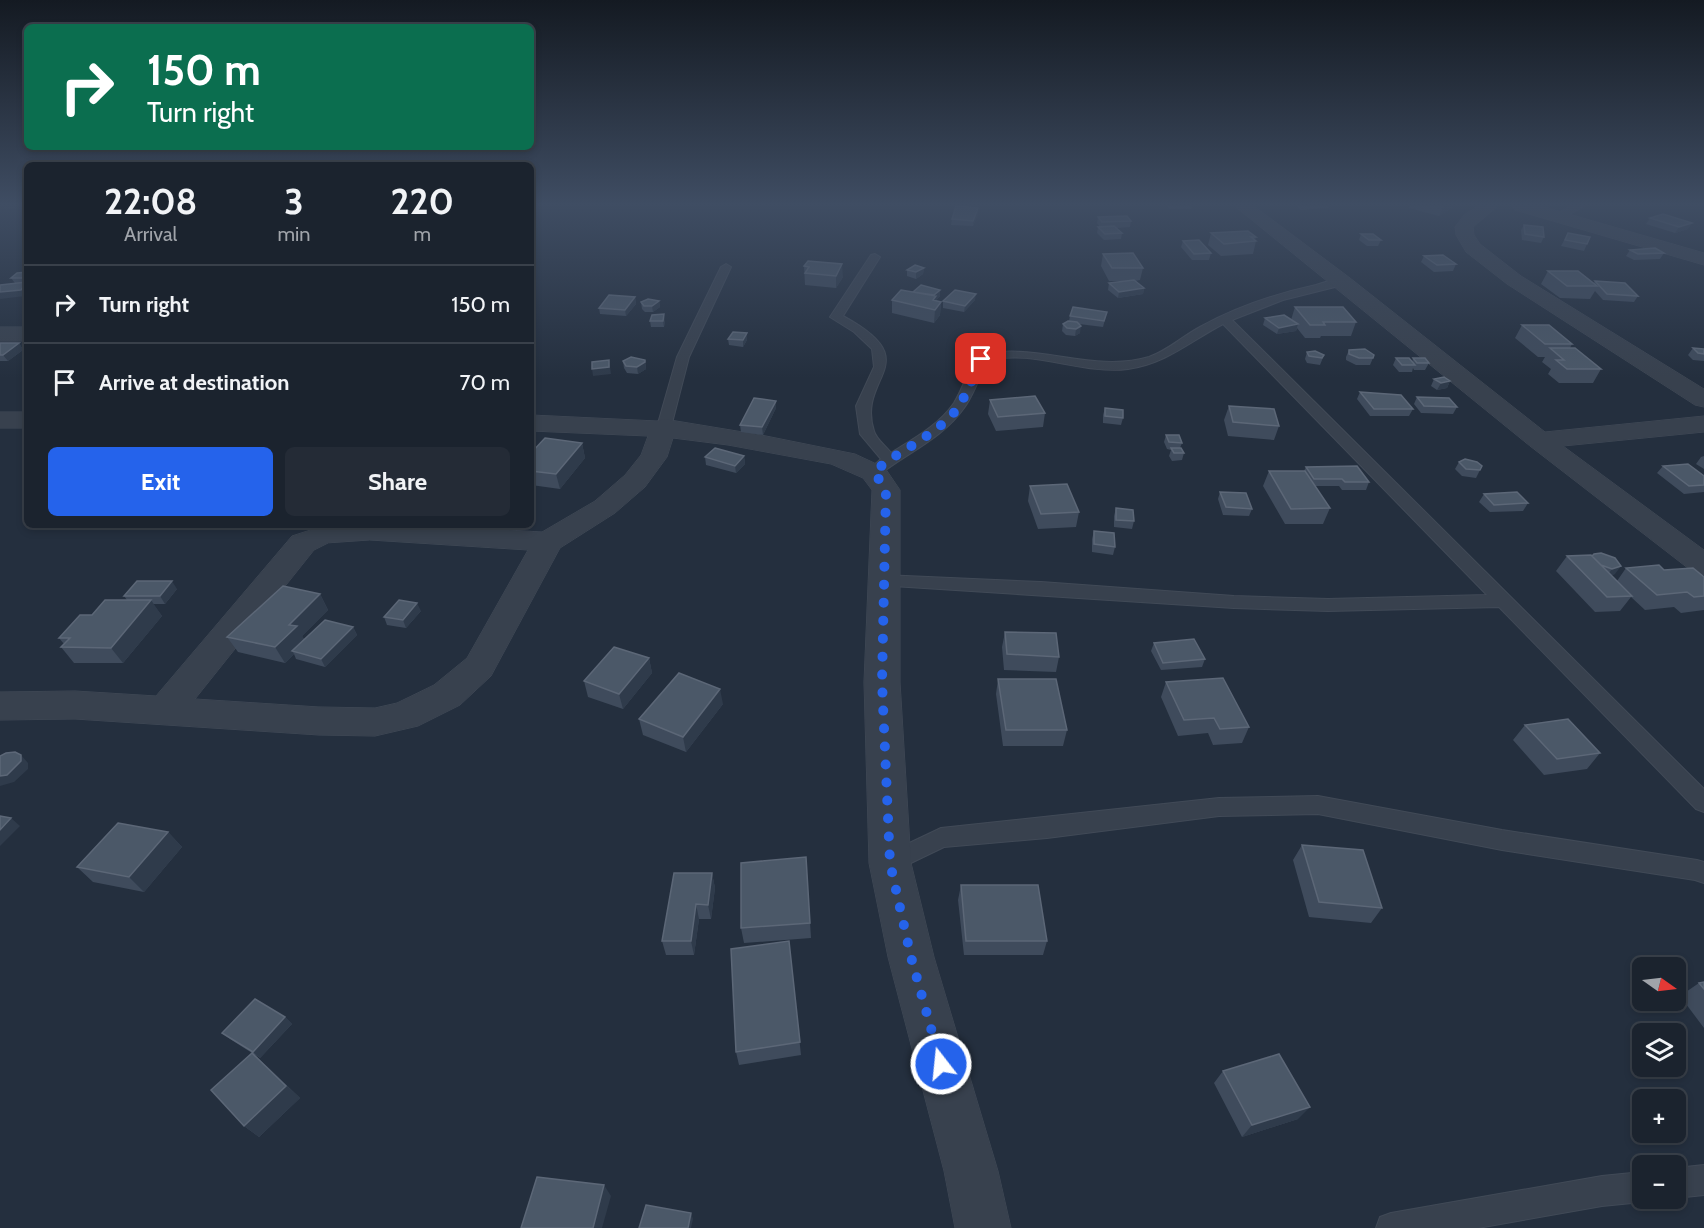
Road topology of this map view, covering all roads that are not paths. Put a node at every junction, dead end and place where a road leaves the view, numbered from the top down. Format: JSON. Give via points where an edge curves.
{"nodes":[{"id":1,"x":870,"y":263,"type":"edge"},
{"id":2,"x":1318,"y":263,"type":"edge"},
{"id":3,"x":1493,"y":263,"type":"edge"},
{"id":4,"x":726,"y":267,"type":"dead end"},
{"id":5,"x":1343,"y":282,"type":"junction"},
{"id":6,"x":1224,"y":319,"type":"junction"},
{"id":7,"x":0,"y":334,"type":"edge"},
{"id":8,"x":24,"y":334,"type":"edge"},
{"id":9,"x":1704,"y":400,"type":"edge"},
{"id":10,"x":0,"y":420,"type":"edge"},
{"id":11,"x":24,"y":420,"type":"edge"},
{"id":12,"x":534,"y":423,"type":"edge"},
{"id":13,"x":1704,"y":424,"type":"edge"},
{"id":14,"x":664,"y":427,"type":"junction"},
{"id":15,"x":1539,"y":440,"type":"junction"},
{"id":16,"x":882,"y":466,"type":"junction"},
{"id":17,"x":373,"y":528,"type":"edge"},
{"id":18,"x":548,"y":542,"type":"junction"},
{"id":19,"x":1704,"y":565,"type":"edge"},
{"id":20,"x":883,"y":581,"type":"junction"},
{"id":21,"x":1506,"y":601,"type":"junction"},
{"id":22,"x":0,"y":706,"type":"edge"},
{"id":23,"x":166,"y":710,"type":"junction"},
{"id":24,"x":1704,"y":803,"type":"edge"},
{"id":25,"x":890,"y":863,"type":"junction"},
{"id":26,"x":1704,"y":873,"type":"edge"},
{"id":27,"x":1704,"y":1180,"type":"edge"},
{"id":28,"x":1686,"y":1182,"type":"edge"},
{"id":29,"x":1632,"y":1188,"type":"edge"},
{"id":30,"x":983,"y":1228,"type":"edge"},
{"id":31,"x":1390,"y":1228,"type":"edge"}],
"edges":[{"from":1,"to":16,"type":"lane","via":[[836,317],[858,329],[878,348],[880,367],[863,406],[867,434]]},
{"from":2,"to":5,"type":"street"},
{"from":3,"to":9,"type":"street"},
{"from":4,"to":14,"type":"lane","via":[[683,357]]},
{"from":5,"to":6,"type":"lane","via":[[1300,291]]},
{"from":5,"to":15,"type":"street"},
{"from":6,"to":16,"type":"lane","via":[[1162,356],[1124,365],[989,355],[981,359],[958,407],[941,425]]},
{"from":6,"to":21,"type":"lane"},
{"from":7,"to":8,"type":"street"},
{"from":10,"to":11,"type":"street"},
{"from":12,"to":14,"type":"street"},
{"from":13,"to":15,"type":"street"},
{"from":14,"to":16,"type":"street"},
{"from":14,"to":18,"type":"street","via":[[654,457],[635,481],[605,507]]},
{"from":15,"to":19,"type":"street"},
{"from":16,"to":20,"type":"street","via":[[886,490]]},
{"from":17,"to":18,"type":"street"},
{"from":17,"to":23,"type":"street","via":[[321,535],[303,543]]},
{"from":18,"to":23,"type":"street","via":[[479,667],[447,695],[405,716],[375,722],[341,722]]},
{"from":20,"to":21,"type":"lane","via":[[1234,602],[1328,605]]},
{"from":20,"to":25,"type":"street","via":[[882,682]]},
{"from":21,"to":24,"type":"lane"},
{"from":22,"to":23,"type":"street"},
{"from":25,"to":26,"type":"lane","via":[[941,838],[1219,807],[1318,806]]},
{"from":25,"to":30,"type":"street"},
{"from":27,"to":28,"type":"lane"},
{"from":29,"to":31,"type":"lane"}]}
